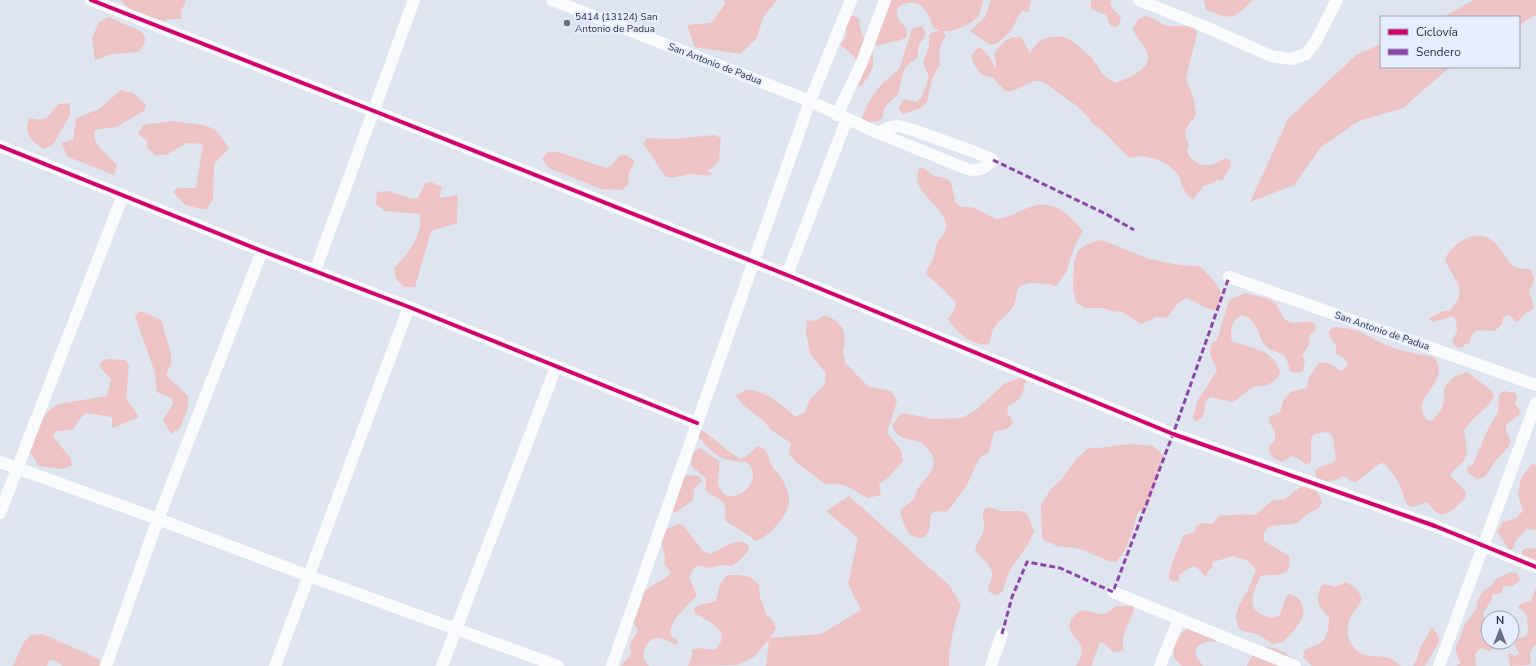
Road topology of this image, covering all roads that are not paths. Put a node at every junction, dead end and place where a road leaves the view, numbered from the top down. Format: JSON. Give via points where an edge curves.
{"nodes":[{"id":1,"x":91,"y":0,"type":"edge"},
{"id":2,"x":414,"y":0,"type":"edge"},
{"id":3,"x":552,"y":0,"type":"edge"},
{"id":4,"x":851,"y":0,"type":"edge"},
{"id":5,"x":885,"y":0,"type":"edge"},
{"id":6,"x":1139,"y":0,"type":"edge"},
{"id":7,"x":1337,"y":0,"type":"edge"},
{"id":8,"x":810,"y":101,"type":"junction"},
{"id":9,"x":374,"y":111,"type":"junction"},
{"id":10,"x":842,"y":117,"type":"junction"},
{"id":11,"x":878,"y":134,"type":"junction"},
{"id":12,"x":0,"y":146,"type":"edge"},
{"id":13,"x":123,"y":195,"type":"junction"},
{"id":14,"x":262,"y":251,"type":"junction"},
{"id":15,"x":754,"y":263,"type":"junction"},
{"id":16,"x":315,"y":271,"type":"junction"},
{"id":17,"x":787,"y":275,"type":"junction"},
{"id":18,"x":1229,"y":277,"type":"dead end"},
{"id":19,"x":409,"y":307,"type":"junction"},
{"id":20,"x":556,"y":367,"type":"junction"},
{"id":21,"x":1536,"y":385,"type":"edge"},
{"id":22,"x":1536,"y":403,"type":"edge"},
{"id":23,"x":697,"y":423,"type":"junction"},
{"id":24,"x":0,"y":462,"type":"edge"},
{"id":25,"x":16,"y":468,"type":"junction"},
{"id":26,"x":0,"y":513,"type":"edge"},
{"id":27,"x":158,"y":519,"type":"junction"},
{"id":28,"x":1484,"y":546,"type":"junction"},
{"id":29,"x":1536,"y":567,"type":"edge"},
{"id":30,"x":309,"y":576,"type":"junction"},
{"id":31,"x":1113,"y":592,"type":"dead end"},
{"id":32,"x":1179,"y":619,"type":"junction"},
{"id":33,"x":455,"y":629,"type":"junction"},
{"id":34,"x":1002,"y":634,"type":"dead end"},
{"id":35,"x":106,"y":666,"type":"edge"},
{"id":36,"x":275,"y":666,"type":"edge"},
{"id":37,"x":442,"y":666,"type":"edge"},
{"id":38,"x":558,"y":666,"type":"edge"},
{"id":39,"x":612,"y":666,"type":"edge"},
{"id":40,"x":991,"y":666,"type":"edge"},
{"id":41,"x":1160,"y":666,"type":"edge"},
{"id":42,"x":1295,"y":666,"type":"edge"},
{"id":43,"x":1439,"y":666,"type":"edge"}],
"edges":[{"from":1,"to":9,"type":"street"},
{"from":2,"to":9,"type":"street"},
{"from":3,"to":8,"type":"street","name":"San Antonio de Padua"},
{"from":4,"to":8,"type":"street"},
{"from":5,"to":10,"type":"street"},
{"from":6,"to":7,"type":"street","via":[[1271,56],[1292,59],[1306,54],[1316,41]]},
{"from":8,"to":10,"type":"street","name":"San Antonio de Padua"},
{"from":8,"to":15,"type":"street"},
{"from":9,"to":15,"type":"street"},
{"from":9,"to":16,"type":"street"},
{"from":10,"to":11,"type":"street","name":"San Antonio de Padua"},
{"from":10,"to":17,"type":"street"},
{"from":11,"to":11,"type":"street","name":"San Antonio de Padua","via":[[975,171],[993,160],[899,126],[890,127]]},
{"from":12,"to":13,"type":"street"},
{"from":13,"to":14,"type":"street"},
{"from":13,"to":25,"type":"street"},
{"from":14,"to":16,"type":"street"},
{"from":14,"to":27,"type":"street"},
{"from":15,"to":17,"type":"street"},
{"from":15,"to":23,"type":"street"},
{"from":16,"to":19,"type":"street"},
{"from":17,"to":28,"type":"street","via":[[1172,434],[1435,526]]},
{"from":18,"to":21,"type":"street","name":"San Antonio de Padua"},
{"from":19,"to":20,"type":"street"},
{"from":19,"to":30,"type":"street"},
{"from":20,"to":23,"type":"street"},
{"from":20,"to":33,"type":"street"},
{"from":22,"to":28,"type":"street"},
{"from":23,"to":39,"type":"street"},
{"from":24,"to":25,"type":"street"},
{"from":25,"to":26,"type":"street"},
{"from":25,"to":27,"type":"street"},
{"from":27,"to":30,"type":"street"},
{"from":27,"to":35,"type":"street"},
{"from":28,"to":29,"type":"street"},
{"from":28,"to":43,"type":"street"},
{"from":30,"to":33,"type":"street"},
{"from":30,"to":36,"type":"street"},
{"from":31,"to":32,"type":"street"},
{"from":32,"to":41,"type":"street"},
{"from":32,"to":42,"type":"street"},
{"from":33,"to":37,"type":"street"},
{"from":33,"to":38,"type":"street"},
{"from":34,"to":40,"type":"street"}]}
